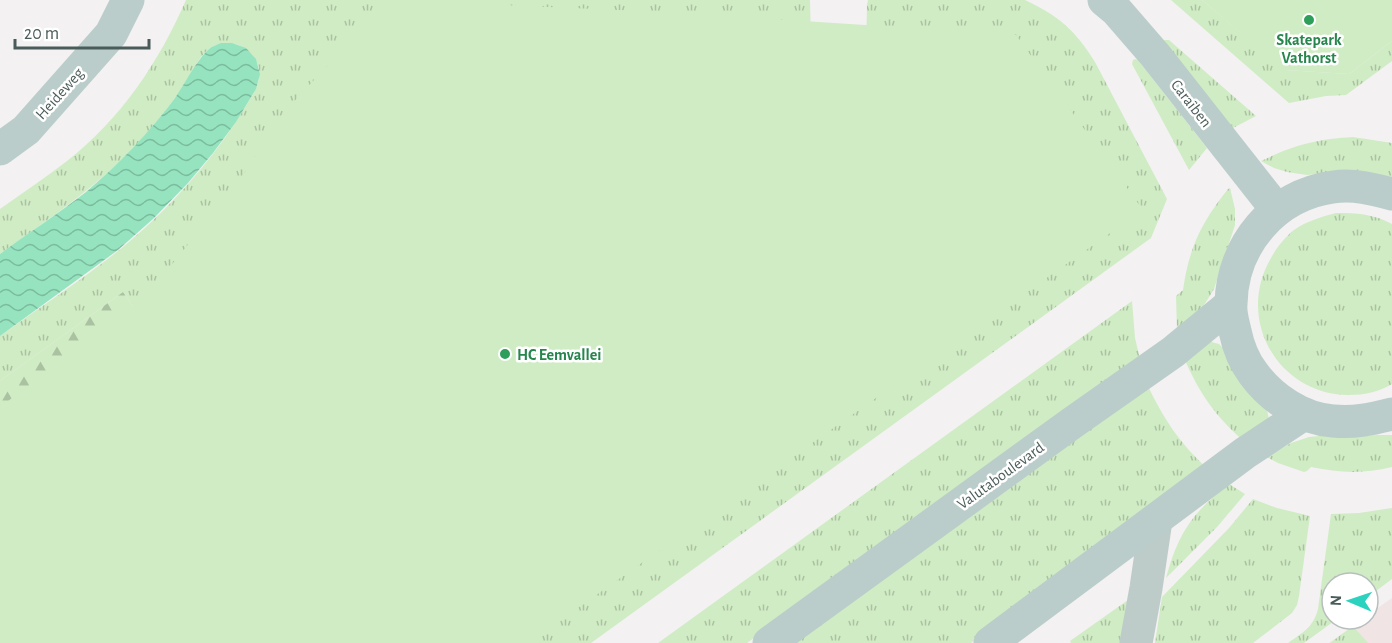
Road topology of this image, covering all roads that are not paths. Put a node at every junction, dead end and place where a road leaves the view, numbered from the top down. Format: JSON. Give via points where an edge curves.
{"nodes":[{"id":1,"x":128,"y":0,"type":"edge"},
{"id":2,"x":1104,"y":0,"type":"edge"},
{"id":3,"x":0,"y":149,"type":"edge"},
{"id":4,"x":1392,"y":194,"type":"edge"},
{"id":5,"x":1277,"y":210,"type":"junction"},
{"id":6,"x":1230,"y":305,"type":"junction"},
{"id":7,"x":1304,"y":414,"type":"junction"},
{"id":8,"x":1392,"y":414,"type":"edge"},
{"id":9,"x":1156,"y":520,"type":"junction"},
{"id":10,"x":769,"y":643,"type":"edge"},
{"id":11,"x":990,"y":643,"type":"edge"},
{"id":12,"x":1136,"y":643,"type":"edge"}],
"edges":[{"from":1,"to":3,"type":"main road","name":"Heideweg","via":[[111,33],[26,130]]},
{"from":2,"to":5,"type":"main road","name":"Caraïben","via":[[1155,54]]},
{"from":4,"to":5,"type":"main road","via":[[1364,186],[1334,187],[1304,195]]},
{"from":5,"to":6,"type":"main road","via":[[1256,231],[1240,257]]},
{"from":6,"to":7,"type":"main road","via":[[1239,346],[1252,372],[1274,396]]},
{"from":6,"to":10,"type":"main road","name":"Valutaboulevard","via":[[1173,352]]},
{"from":7,"to":8,"type":"main road","via":[[1331,421],[1363,421]]},
{"from":7,"to":9,"type":"main road"},
{"from":9,"to":11,"type":"main road"},
{"from":9,"to":12,"type":"street"}]}
